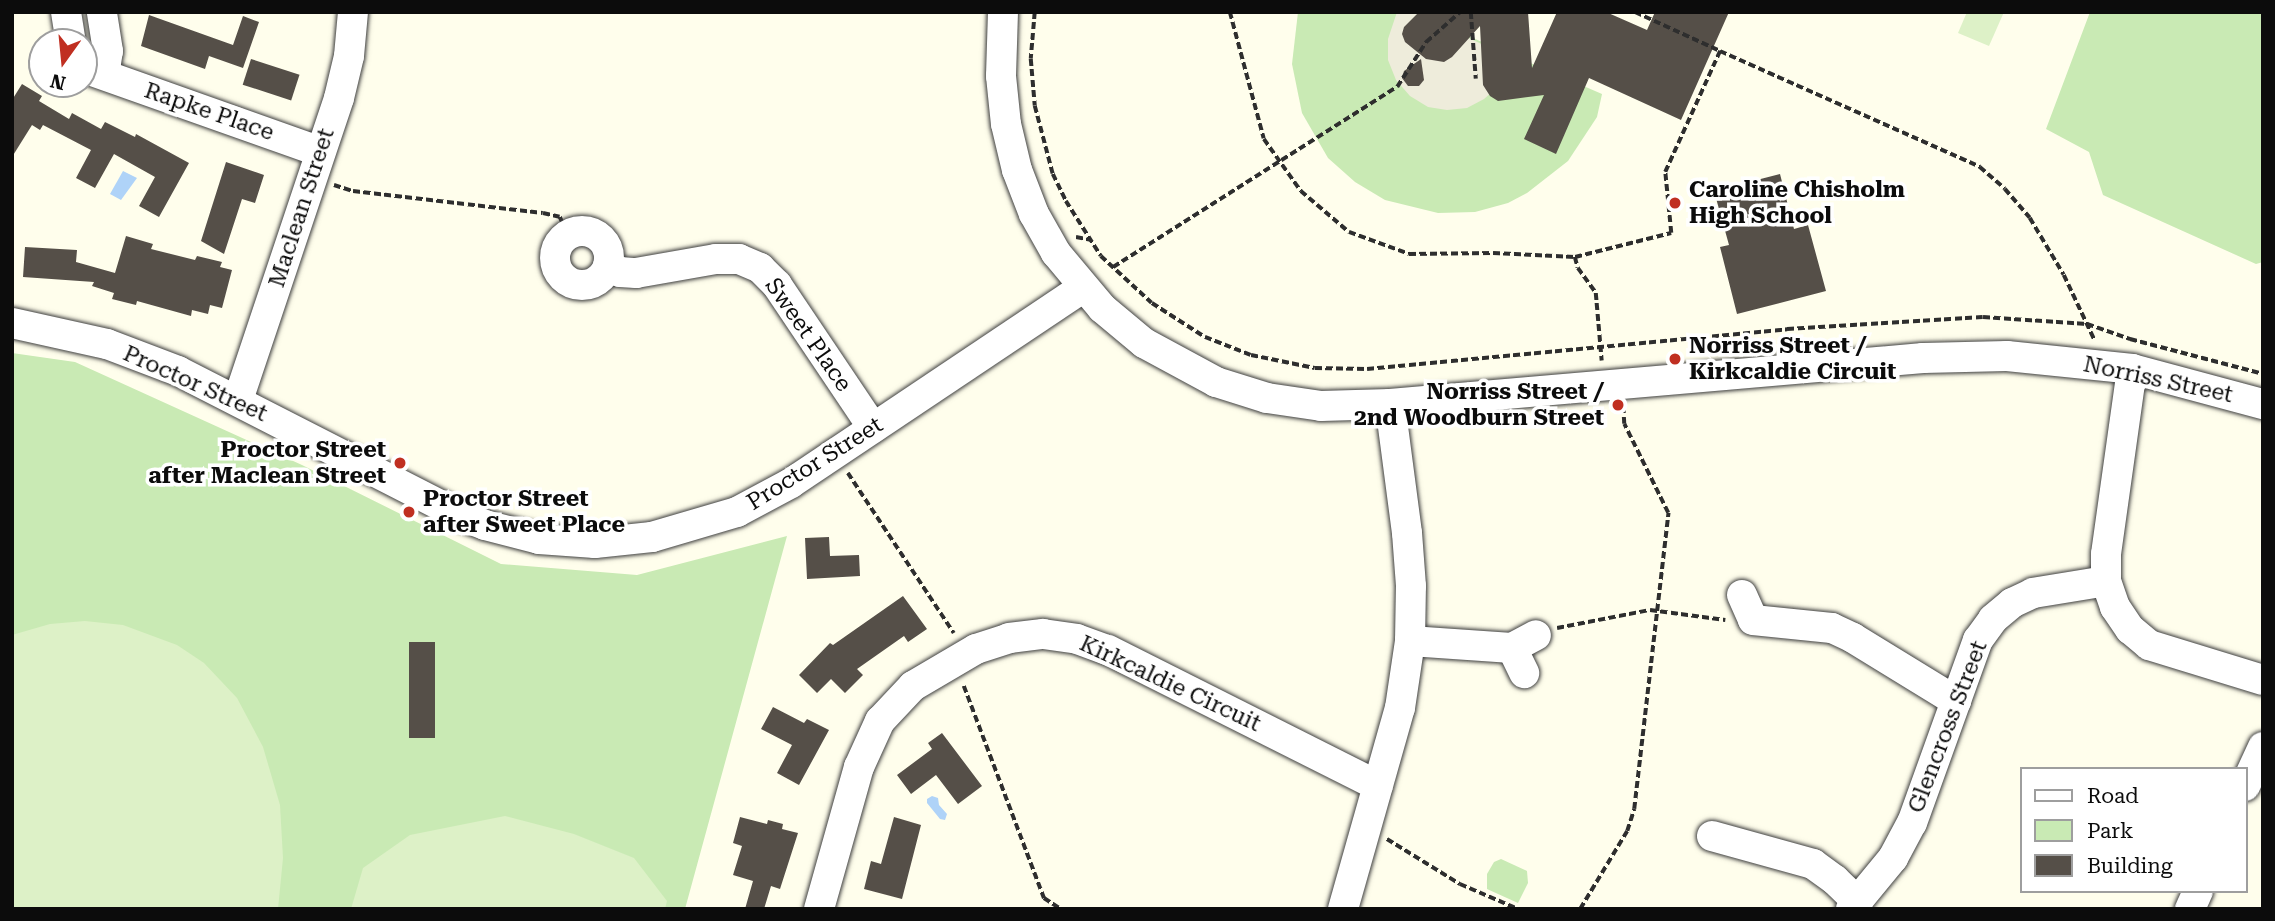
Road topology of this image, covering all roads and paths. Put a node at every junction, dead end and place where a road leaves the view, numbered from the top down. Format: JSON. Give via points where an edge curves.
{"nodes":[{"id":1,"x":102,"y":12,"type":"edge"},
{"id":2,"x":353,"y":12,"type":"edge"},
{"id":3,"x":1003,"y":12,"type":"edge"},
{"id":4,"x":1035,"y":12,"type":"edge"},
{"id":5,"x":1460,"y":12,"type":"edge"},
{"id":6,"x":1471,"y":12,"type":"edge"},
{"id":7,"x":1635,"y":12,"type":"edge"},
{"id":8,"x":1720,"y":51,"type":"junction"},
{"id":9,"x":98,"y":66,"type":"edge"},
{"id":10,"x":98,"y":72,"type":"edge"},
{"id":11,"x":1476,"y":79,"type":"dead end"},
{"id":12,"x":316,"y":165,"type":"junction"},
{"id":13,"x":1078,"y":220,"type":"junction"},
{"id":14,"x":568,"y":235,"type":"junction"},
{"id":15,"x":1075,"y":237,"type":"dead end"},
{"id":16,"x":1575,"y":257,"type":"dead end"},
{"id":17,"x":608,"y":265,"type":"junction"},
{"id":18,"x":1113,"y":267,"type":"junction"},
{"id":19,"x":1082,"y":288,"type":"junction"},
{"id":20,"x":12,"y":323,"type":"edge"},
{"id":21,"x":2087,"y":324,"type":"junction"},
{"id":22,"x":2097,"y":347,"type":"dead end"},
{"id":23,"x":2132,"y":369,"type":"junction"},
{"id":24,"x":2263,"y":374,"type":"edge"},
{"id":25,"x":238,"y":400,"type":"junction"},
{"id":26,"x":1390,"y":404,"type":"junction"},
{"id":27,"x":2263,"y":404,"type":"edge"},
{"id":28,"x":873,"y":428,"type":"junction"},
{"id":29,"x":835,"y":453,"type":"junction"},
{"id":30,"x":2106,"y":581,"type":"junction"},
{"id":31,"x":1745,"y":621,"type":"joint"},
{"id":32,"x":954,"y":633,"type":"dead end"},
{"id":33,"x":1410,"y":640,"type":"junction"},
{"id":34,"x":1524,"y":652,"type":"joint"},
{"id":35,"x":959,"y":674,"type":"dead end"},
{"id":36,"x":2263,"y":680,"type":"edge"},
{"id":37,"x":1956,"y":701,"type":"junction"},
{"id":38,"x":2263,"y":747,"type":"edge"},
{"id":39,"x":2247,"y":782,"type":"edge"},
{"id":40,"x":1378,"y":786,"type":"junction"},
{"id":41,"x":1366,"y":827,"type":"junction"},
{"id":42,"x":1712,"y":836,"type":"dead end"},
{"id":43,"x":2197,"y":893,"type":"edge"},
{"id":44,"x":1855,"y":906,"type":"edge"},
{"id":45,"x":820,"y":909,"type":"edge"},
{"id":46,"x":1061,"y":909,"type":"edge"},
{"id":47,"x":1343,"y":909,"type":"edge"},
{"id":48,"x":1518,"y":909,"type":"edge"},
{"id":49,"x":2190,"y":909,"type":"edge"}],
"edges":[{"from":1,"to":9,"type":"street","name":"Rapke Place","via":[[108,51],[106,63]]},
{"from":2,"to":12,"type":"street","name":"Maclean Street","via":[[349,56]]},
{"from":3,"to":19,"type":"street","name":"Norriss Street","via":[[1001,76],[1017,170],[1034,214]]},
{"from":4,"to":13,"type":"path","via":[[1031,59],[1041,133],[1053,174]]},
{"from":5,"to":18,"type":"path","via":[[1426,42],[1397,87]]},
{"from":6,"to":11,"type":"path"},
{"from":7,"to":8,"type":"path"},
{"from":8,"to":16,"type":"path","via":[[1665,172],[1671,233]]},
{"from":8,"to":21,"type":"path","via":[[1980,167],[2029,218]]},
{"from":10,"to":12,"type":"street","name":"Rapke Place"},
{"from":12,"to":14,"type":"path","via":[[354,191],[560,217]]},
{"from":12,"to":25,"type":"street","name":"Maclean Street"},
{"from":13,"to":15,"type":"path"},
{"from":13,"to":18,"type":"path"},
{"from":14,"to":17,"type":"street","via":[[578,231],[598,237],[609,254]]},
{"from":14,"to":17,"type":"street","via":[[560,242],[554,262],[565,280],[585,286],[596,282]]},
{"from":17,"to":28,"type":"street","name":"Sweet Place","via":[[636,273],[739,259],[760,268],[777,285]]},
{"from":18,"to":21,"type":"path","via":[[1152,303],[1205,337],[1251,355],[1325,369],[1380,368],[1885,321],[1983,317]]},
{"from":19,"to":26,"type":"street","name":"Norriss Street","via":[[1144,343],[1216,382],[1267,398],[1321,406]]},
{"from":19,"to":28,"type":"street","name":"Proctor Street"},
{"from":20,"to":25,"type":"street","name":"Proctor Street","via":[[107,344]]},
{"from":21,"to":22,"type":"path"},
{"from":21,"to":24,"type":"path"},
{"from":23,"to":26,"type":"street","name":"Norriss Street","via":[[2007,356],[1923,358]]},
{"from":23,"to":27,"type":"street","name":"Norriss Street"},
{"from":23,"to":30,"type":"street"},
{"from":25,"to":29,"type":"street","name":"Proctor Street","via":[[458,515],[539,539],[596,542],[652,537],[709,523],[791,483]]},
{"from":26,"to":33,"type":"street","via":[[1407,533]]},
{"from":28,"to":29,"type":"street","name":"Proctor Street"},
{"from":29,"to":32,"type":"path"},
{"from":30,"to":36,"type":"street","via":[[2115,607],[2130,629],[2150,645]]},
{"from":30,"to":37,"type":"street","name":"Glencross Street","via":[[2033,593],[2012,603],[1978,640]]},
{"from":31,"to":34,"type":"path","via":[[1650,610],[1550,629]]},
{"from":31,"to":37,"type":"street","via":[[1832,628]]},
{"from":33,"to":34,"type":"street"},
{"from":33,"to":40,"type":"street","via":[[1400,708]]},
{"from":35,"to":46,"type":"path","via":[[1044,898]]},
{"from":37,"to":44,"type":"street","name":"Glencross Street","via":[[1912,823],[1893,858]]},
{"from":38,"to":39,"type":"street"},
{"from":40,"to":41,"type":"street"},
{"from":40,"to":45,"type":"street","name":"Kirkcaldie Circuit","via":[[1108,650],[1055,636],[1009,638],[976,649],[913,687],[880,722],[859,767]]},
{"from":41,"to":47,"type":"street"},
{"from":41,"to":48,"type":"path","via":[[1460,884]]},
{"from":42,"to":44,"type":"street","name":"Glencross Street","via":[[1813,864],[1835,880]]},
{"from":43,"to":49,"type":"street"}]}
